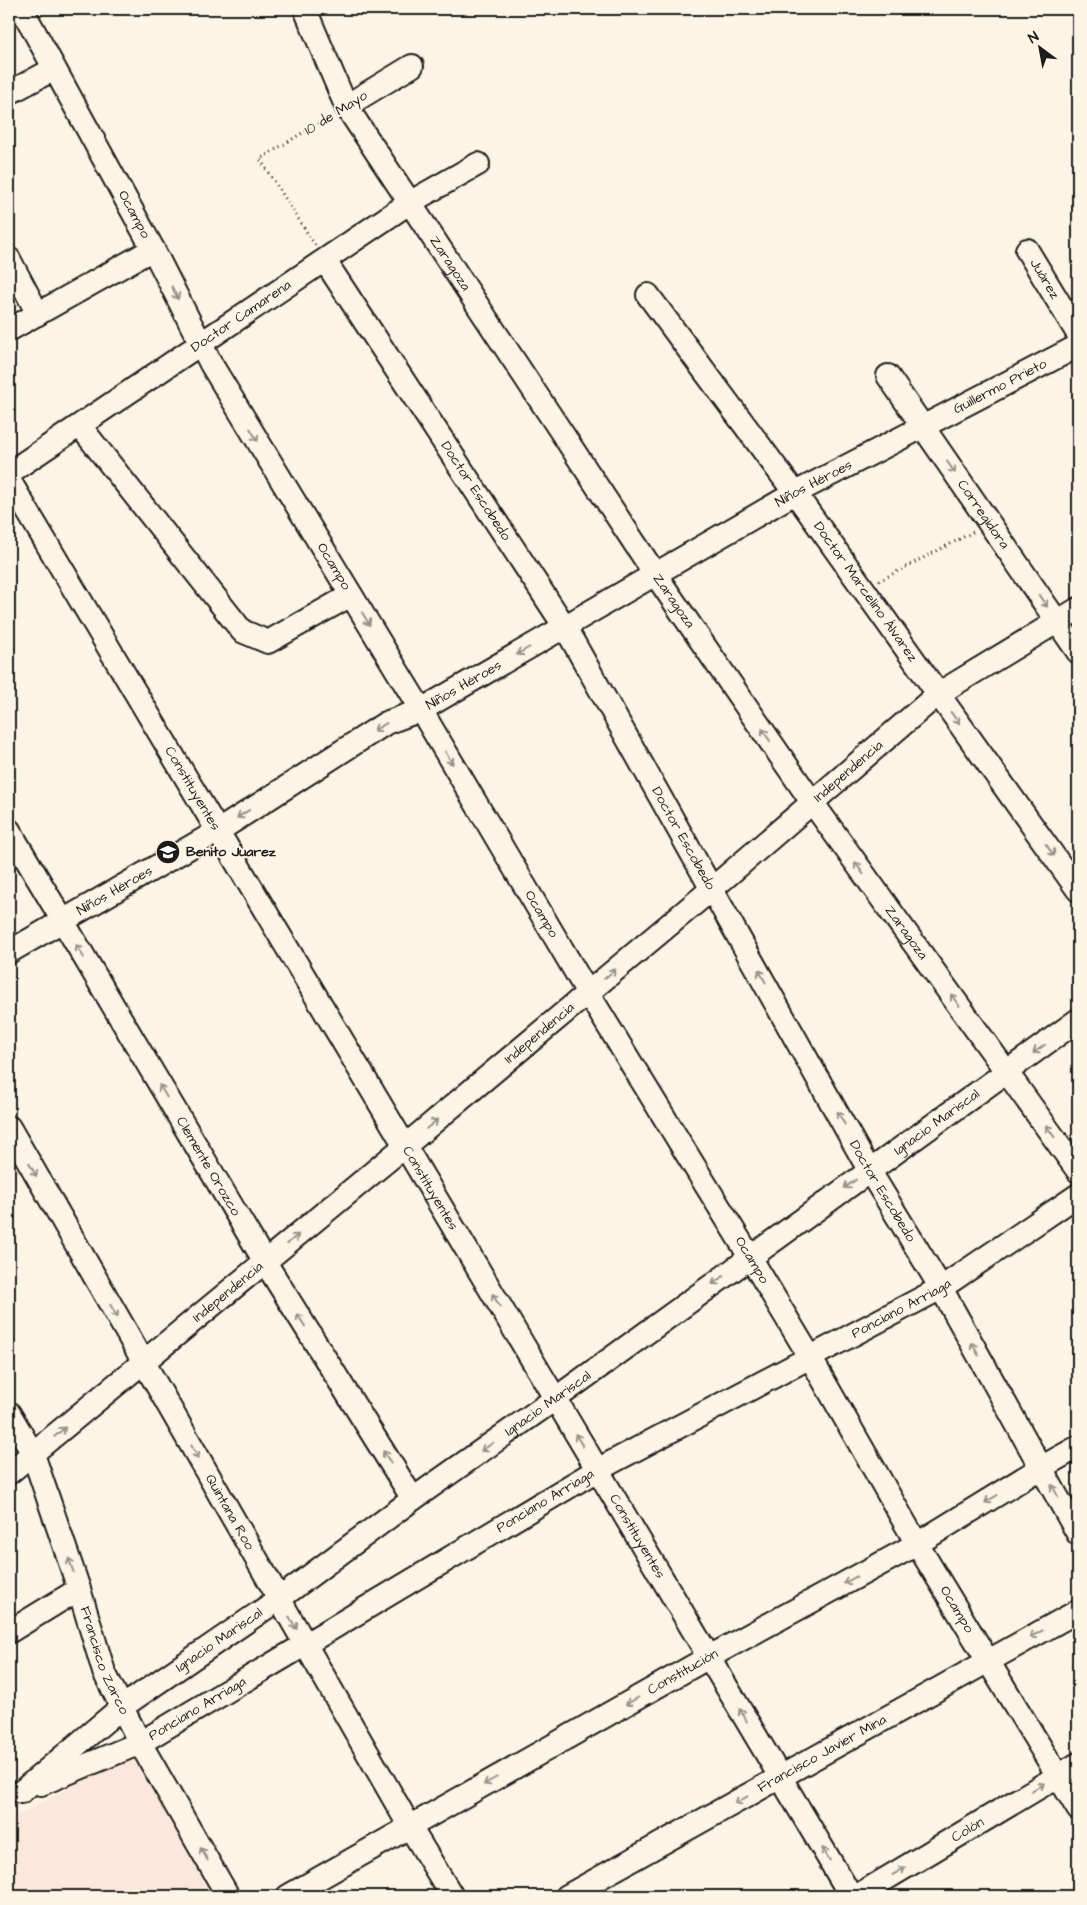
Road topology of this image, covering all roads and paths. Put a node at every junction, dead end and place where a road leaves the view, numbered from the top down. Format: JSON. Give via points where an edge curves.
{"nodes":[{"id":1,"x":22,"y":9,"type":"edge"},
{"id":2,"x":308,"y":10,"type":"edge"},
{"id":3,"x":412,"y":66,"type":"dead end"},
{"id":4,"x":54,"y":69,"type":"junction"},
{"id":5,"x":9,"y":93,"type":"edge"},
{"id":6,"x":346,"y":106,"type":"junction"},
{"id":7,"x":478,"y":164,"type":"dead end"},
{"id":8,"x":409,"y":204,"type":"junction"},
{"id":9,"x":153,"y":249,"type":"junction"},
{"id":10,"x":1027,"y":250,"type":"dead end"},
{"id":11,"x":9,"y":259,"type":"edge"},
{"id":12,"x":325,"y":261,"type":"junction"},
{"id":13,"x":648,"y":295,"type":"dead end"},
{"id":14,"x":38,"y":314,"type":"junction"},
{"id":15,"x":9,"y":330,"type":"edge"},
{"id":16,"x":1078,"y":334,"type":"edge"},
{"id":17,"x":201,"y":345,"type":"junction"},
{"id":18,"x":1078,"y":346,"type":"edge"},
{"id":19,"x":888,"y":376,"type":"dead end"},
{"id":20,"x":80,"y":426,"type":"junction"},
{"id":21,"x":923,"y":427,"type":"junction"},
{"id":22,"x":9,"y":473,"type":"edge"},
{"id":23,"x":9,"y":480,"type":"edge"},
{"id":24,"x":795,"y":493,"type":"junction"},
{"id":25,"x":989,"y":523,"type":"junction"},
{"id":26,"x":655,"y":574,"type":"junction"},
{"id":27,"x":864,"y":590,"type":"junction"},
{"id":28,"x":351,"y":594,"type":"junction"},
{"id":29,"x":1078,"y":609,"type":"edge"},
{"id":30,"x":1057,"y":621,"type":"junction"},
{"id":31,"x":566,"y":627,"type":"junction"},
{"id":32,"x":1078,"y":652,"type":"edge"},
{"id":33,"x":938,"y":694,"type":"junction"},
{"id":34,"x":421,"y":710,"type":"junction"},
{"id":35,"x":812,"y":802,"type":"junction"},
{"id":36,"x":9,"y":830,"type":"edge"},
{"id":37,"x":218,"y":831,"type":"junction"},
{"id":38,"x":713,"y":888,"type":"junction"},
{"id":39,"x":1078,"y":890,"type":"edge"},
{"id":40,"x":62,"y":921,"type":"junction"},
{"id":41,"x":9,"y":952,"type":"edge"},
{"id":42,"x":588,"y":993,"type":"junction"},
{"id":43,"x":1078,"y":1020,"type":"edge"},
{"id":44,"x":1007,"y":1071,"type":"junction"},
{"id":45,"x":9,"y":1127,"type":"edge"},
{"id":46,"x":405,"y":1146,"type":"junction"},
{"id":47,"x":869,"y":1170,"type":"junction"},
{"id":48,"x":1078,"y":1171,"type":"edge"},
{"id":49,"x":1078,"y":1195,"type":"edge"},
{"id":50,"x":750,"y":1257,"type":"junction"},
{"id":51,"x":265,"y":1262,"type":"junction"},
{"id":52,"x":941,"y":1288,"type":"junction"},
{"id":53,"x":810,"y":1357,"type":"junction"},
{"id":54,"x":144,"y":1362,"type":"junction"},
{"id":55,"x":555,"y":1399,"type":"junction"},
{"id":56,"x":9,"y":1413,"type":"edge"},
{"id":57,"x":1078,"y":1448,"type":"edge"},
{"id":58,"x":33,"y":1454,"type":"junction"},
{"id":59,"x":1042,"y":1467,"type":"junction"},
{"id":60,"x":597,"y":1470,"type":"junction"},
{"id":61,"x":9,"y":1473,"type":"edge"},
{"id":62,"x":413,"y":1499,"type":"junction"},
{"id":63,"x":1078,"y":1534,"type":"edge"},
{"id":64,"x":917,"y":1544,"type":"junction"},
{"id":65,"x":79,"y":1589,"type":"junction"},
{"id":66,"x":279,"y":1599,"type":"junction"},
{"id":67,"x":1078,"y":1611,"type":"edge"},
{"id":68,"x":9,"y":1632,"type":"edge"},
{"id":69,"x":305,"y":1644,"type":"junction"},
{"id":70,"x":708,"y":1657,"type":"junction"},
{"id":71,"x":988,"y":1660,"type":"junction"},
{"id":72,"x":122,"y":1707,"type":"junction"},
{"id":73,"x":140,"y":1743,"type":"junction"},
{"id":74,"x":1078,"y":1764,"type":"edge"},
{"id":75,"x":1058,"y":1775,"type":"junction"},
{"id":76,"x":780,"y":1778,"type":"junction"},
{"id":77,"x":15,"y":1796,"type":"edge"},
{"id":78,"x":1078,"y":1809,"type":"edge"},
{"id":79,"x":410,"y":1827,"type":"junction"},
{"id":80,"x":228,"y":1896,"type":"edge"},
{"id":81,"x":288,"y":1896,"type":"edge"},
{"id":82,"x":452,"y":1896,"type":"edge"},
{"id":83,"x":567,"y":1896,"type":"edge"},
{"id":84,"x":851,"y":1896,"type":"edge"},
{"id":85,"x":857,"y":1896,"type":"edge"}],
"edges":[{"from":1,"to":4,"type":"street","name":"Ocampo"},
{"from":2,"to":6,"type":"street","name":"Zaragoza"},
{"from":3,"to":6,"type":"street","name":"10 de Mayo"},
{"from":4,"to":5,"type":"street"},
{"from":4,"to":9,"type":"street","name":"Ocampo"},
{"from":6,"to":8,"type":"street","name":"Zaragoza"},
{"from":6,"to":12,"type":"path","name":"10 de Mayo","via":[[260,159]]},
{"from":7,"to":8,"type":"street","name":"Doctor Camarena"},
{"from":8,"to":12,"type":"street","name":"Doctor Camarena"},
{"from":8,"to":26,"type":"street","name":"Zaragoza"},
{"from":9,"to":14,"type":"street"},
{"from":9,"to":17,"type":"street","name":"Ocampo","one_way":true},
{"from":10,"to":16,"type":"street","name":"Juárez"},
{"from":11,"to":14,"type":"street"},
{"from":12,"to":17,"type":"street","name":"Doctor Camarena"},
{"from":12,"to":31,"type":"street","name":"Doctor Escobedo"},
{"from":13,"to":24,"type":"street","name":"Doctor Marcelino Álvarez"},
{"from":14,"to":15,"type":"street"},
{"from":17,"to":20,"type":"street","name":"Doctor Camarena"},
{"from":17,"to":28,"type":"street","name":"Ocampo","one_way":true},
{"from":18,"to":21,"type":"street","name":"Guillermo Prieto"},
{"from":19,"to":21,"type":"street","name":"Corregidora"},
{"from":20,"to":22,"type":"street","name":"Doctor Camarena"},
{"from":20,"to":28,"type":"street","via":[[242,631],[268,642]]},
{"from":21,"to":24,"type":"street","name":"Niños Héroes"},
{"from":21,"to":25,"type":"street","name":"Corregidora","one_way":true},
{"from":23,"to":37,"type":"street","name":"Constituyentes"},
{"from":24,"to":26,"type":"street","name":"Niños Héroes"},
{"from":24,"to":27,"type":"street","name":"Doctor Marcelino Álvarez"},
{"from":25,"to":27,"type":"path"},
{"from":25,"to":30,"type":"street","name":"Corregidora","one_way":true},
{"from":26,"to":31,"type":"street","name":"Niños Héroes"},
{"from":35,"to":26,"type":"street","name":"Zaragoza","one_way":true},
{"from":27,"to":33,"type":"street","name":"Doctor Marcelino Álvarez"},
{"from":28,"to":34,"type":"street","name":"Ocampo","one_way":true},
{"from":29,"to":30,"type":"street","name":"Independencia"},
{"from":30,"to":32,"type":"street","name":"Corregidora"},
{"from":30,"to":33,"type":"street","name":"Independencia"},
{"from":31,"to":34,"type":"street","name":"Niños Héroes","one_way":true},
{"from":31,"to":38,"type":"street","name":"Doctor Escobedo"},
{"from":33,"to":35,"type":"street","name":"Independencia"},
{"from":33,"to":39,"type":"street","name":"Doctor Marcelino Álvarez","one_way":true},
{"from":34,"to":37,"type":"street","name":"Niños Héroes","one_way":true,"via":[[386,723]]},
{"from":34,"to":42,"type":"street","name":"Ocampo","one_way":true},
{"from":35,"to":38,"type":"street","name":"Independencia"},
{"from":44,"to":35,"type":"street","name":"Zaragoza","one_way":true},
{"from":36,"to":40,"type":"street","name":"Clemente Orozco"},
{"from":37,"to":40,"type":"street","name":"Niños Héroes"},
{"from":37,"to":46,"type":"street","name":"Constituyentes"},
{"from":42,"to":38,"type":"street","name":"Independencia","one_way":true},
{"from":47,"to":38,"type":"street","name":"Doctor Escobedo","one_way":true},
{"from":40,"to":41,"type":"street","name":"Niños Héroes"},
{"from":51,"to":40,"type":"street","name":"Clemente Orozco","one_way":true},
{"from":46,"to":42,"type":"street","name":"Independencia","one_way":true},
{"from":42,"to":50,"type":"street","name":"Ocampo"},
{"from":43,"to":44,"type":"street","name":"Ignacio Mariscal","one_way":true},
{"from":44,"to":47,"type":"street","name":"Ignacio Mariscal"},
{"from":48,"to":44,"type":"street","name":"Zaragoza","one_way":true},
{"from":45,"to":54,"type":"street","name":"Quintana Roo","one_way":true},
{"from":51,"to":46,"type":"street","name":"Independencia","one_way":true},
{"from":55,"to":46,"type":"street","name":"Constituyentes","one_way":true},
{"from":47,"to":50,"type":"street","name":"Ignacio Mariscal","one_way":true},
{"from":47,"to":52,"type":"street","name":"Doctor Escobedo"},
{"from":49,"to":52,"type":"street","name":"Ponciano Arriaga"},
{"from":50,"to":53,"type":"street","name":"Ocampo"},
{"from":50,"to":55,"type":"street","name":"Ignacio Mariscal","one_way":true},
{"from":51,"to":54,"type":"street","name":"Independencia"},
{"from":62,"to":51,"type":"street","name":"Clemente Orozco","one_way":true},
{"from":52,"to":53,"type":"street","name":"Ponciano Arriaga"},
{"from":59,"to":52,"type":"street","name":"Doctor Escobedo","one_way":true},
{"from":53,"to":60,"type":"street","name":"Ponciano Arriaga"},
{"from":53,"to":64,"type":"street","name":"Ocampo"},
{"from":58,"to":54,"type":"street","name":"Independencia","one_way":true},
{"from":54,"to":66,"type":"street","name":"Quintana Roo","one_way":true},
{"from":60,"to":55,"type":"street","name":"Constituyentes","one_way":true},
{"from":55,"to":62,"type":"street","name":"Ignacio Mariscal","one_way":true},
{"from":56,"to":58,"type":"street","name":"Francisco Zarco"},
{"from":57,"to":59,"type":"street","name":"Constitución"},
{"from":58,"to":61,"type":"street","name":"Independencia"},
{"from":65,"to":58,"type":"street","name":"Francisco Zarco","one_way":true},
{"from":63,"to":59,"type":"street","name":"Doctor Escobedo","one_way":true},
{"from":59,"to":64,"type":"street","name":"Constitución","one_way":true},
{"from":60,"to":69,"type":"street","name":"Ponciano Arriaga"},
{"from":60,"to":70,"type":"street","name":"Constituyentes"},
{"from":62,"to":66,"type":"street","name":"Ignacio Mariscal"},
{"from":64,"to":70,"type":"street","name":"Constitución","one_way":true},
{"from":64,"to":71,"type":"street","name":"Ocampo"},
{"from":65,"to":68,"type":"street"},
{"from":65,"to":72,"type":"street","name":"Francisco Zarco","via":[[104,1672]]},
{"from":66,"to":69,"type":"street","name":"Quintana Roo","one_way":true},
{"from":66,"to":72,"type":"street","name":"Ignacio Mariscal"},
{"from":67,"to":71,"type":"street","name":"Francisco Javier Mina","one_way":true},
{"from":69,"to":73,"type":"street","name":"Ponciano Arriaga"},
{"from":69,"to":79,"type":"street","name":"Quintana Roo"},
{"from":76,"to":70,"type":"street","name":"Constituyentes","one_way":true},
{"from":70,"to":79,"type":"street","name":"Constitución","one_way":true},
{"from":71,"to":75,"type":"street","name":"Ocampo"},
{"from":71,"to":76,"type":"street","name":"Francisco Javier Mina"},
{"from":72,"to":73,"type":"street","name":"Francisco Zarco"},
{"from":72,"to":77,"type":"street","name":"Ignacio Mariscal"},
{"from":73,"to":77,"type":"street","name":"Ponciano Arriaga"},
{"from":80,"to":73,"type":"street","name":"Francisco Zarco","one_way":true},
{"from":74,"to":75,"type":"street","name":"Colón"},
{"from":75,"to":78,"type":"street","name":"Ocampo"},
{"from":85,"to":75,"type":"street","name":"Colón","one_way":true},
{"from":76,"to":83,"type":"street","name":"Francisco Javier Mina","one_way":true},
{"from":84,"to":76,"type":"street","name":"Constituyentes","one_way":true},
{"from":79,"to":81,"type":"street","name":"Constitución"},
{"from":79,"to":82,"type":"street","name":"Quintana Roo"}]}
